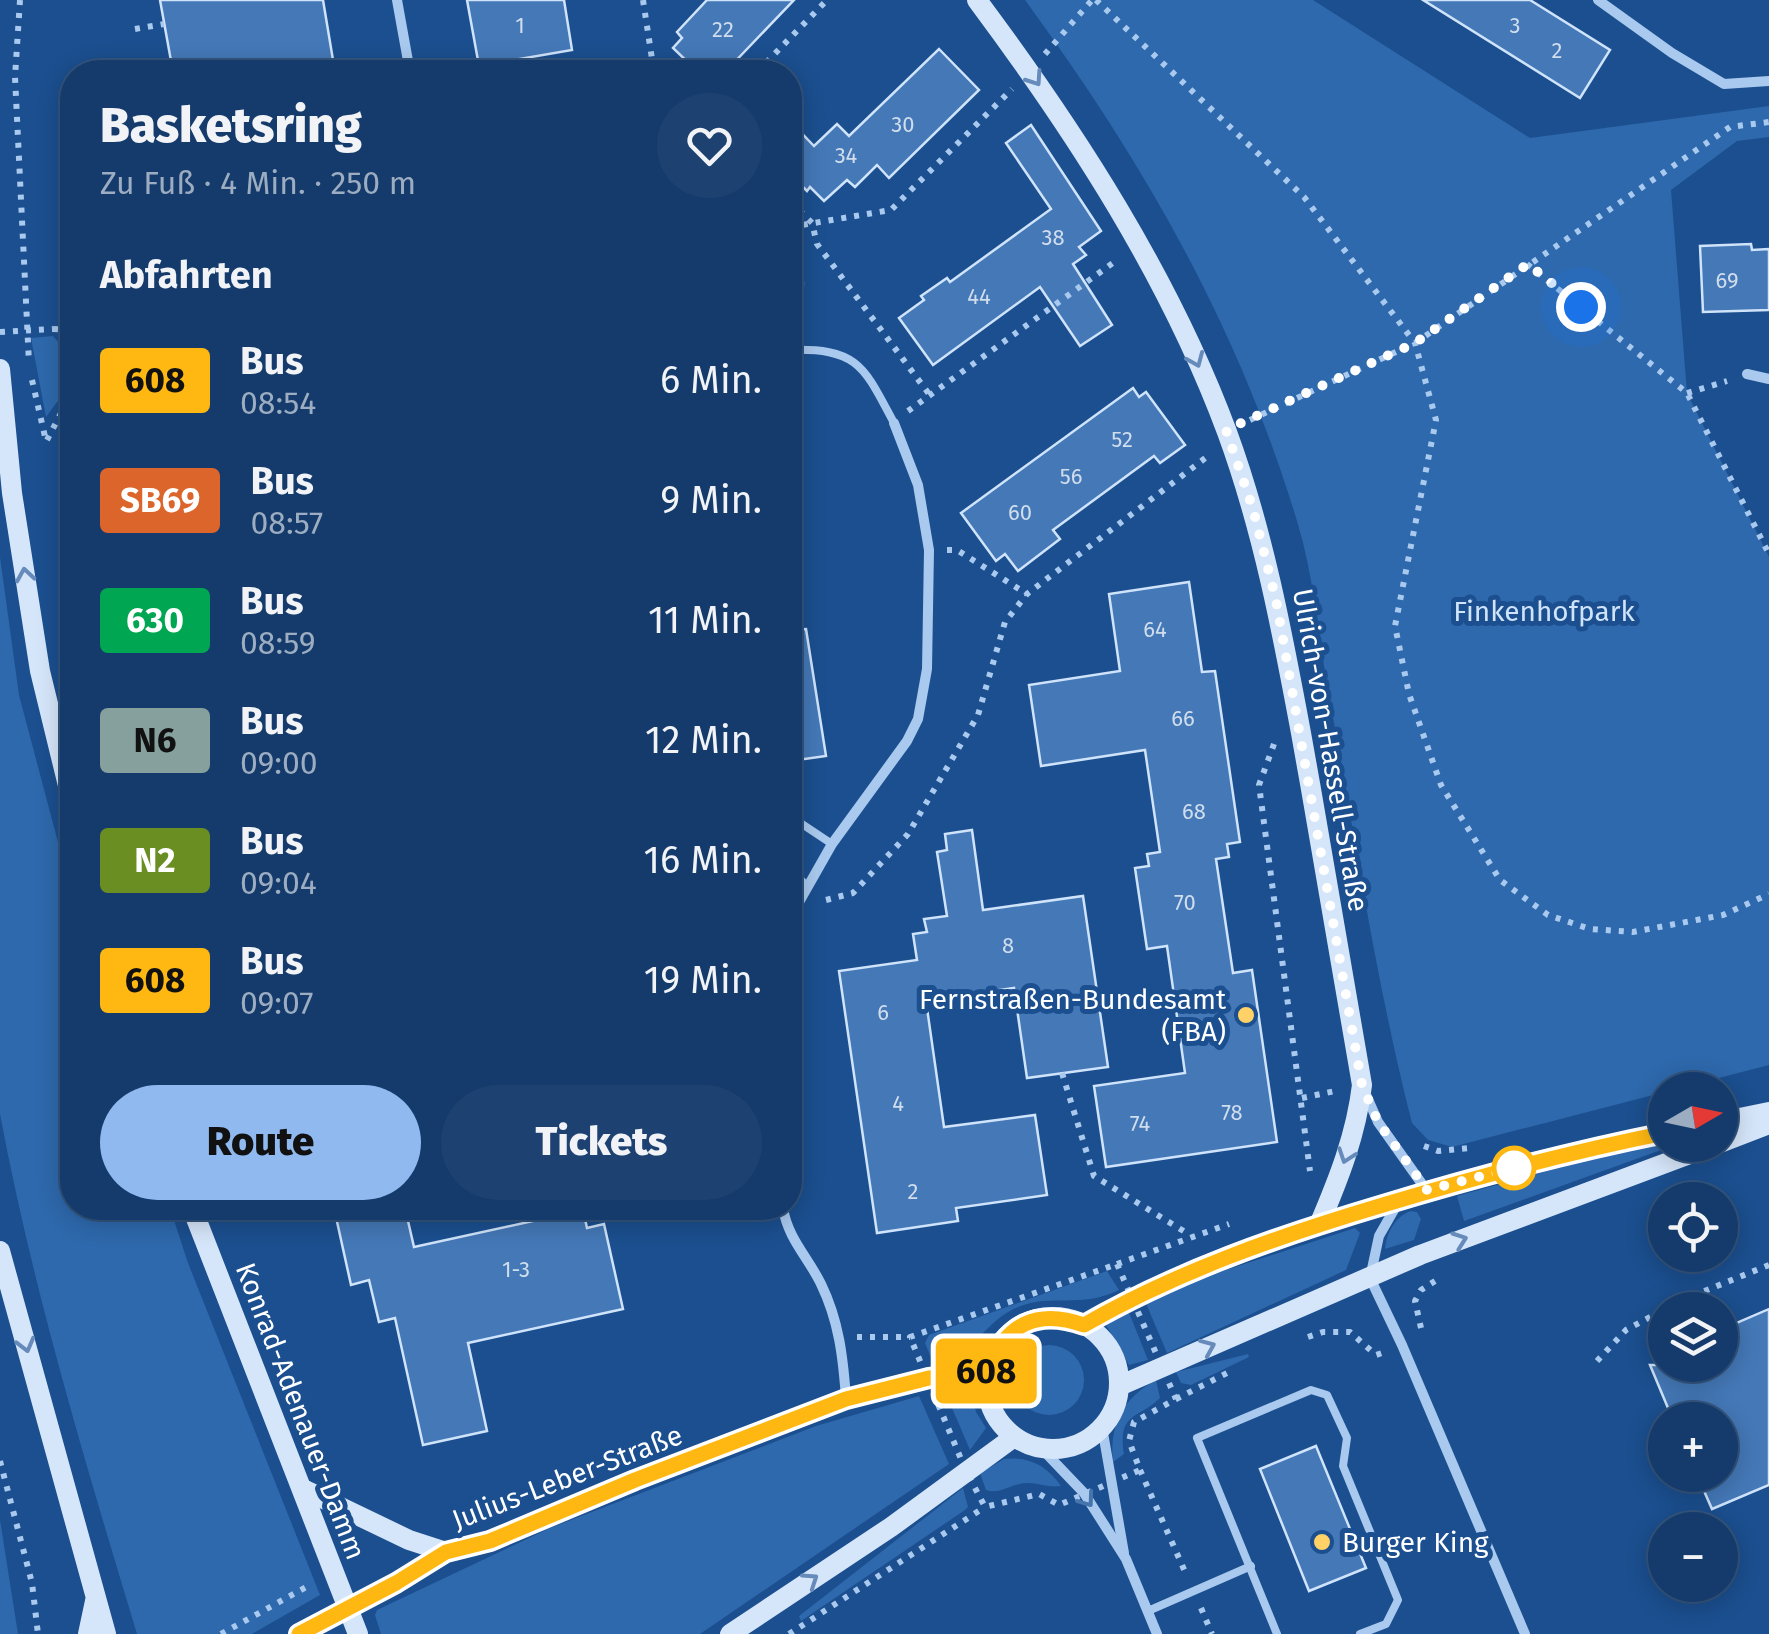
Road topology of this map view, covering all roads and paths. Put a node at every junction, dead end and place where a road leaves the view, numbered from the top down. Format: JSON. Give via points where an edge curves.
{"nodes":[{"id":1,"x":20,"y":0,"type":"edge"},
{"id":2,"x":397,"y":0,"type":"edge"},
{"id":3,"x":642,"y":0,"type":"edge"},
{"id":4,"x":828,"y":0,"type":"edge"},
{"id":5,"x":977,"y":0,"type":"edge"},
{"id":6,"x":1094,"y":0,"type":"edge"},
{"id":7,"x":1598,"y":0,"type":"edge"},
{"id":8,"x":164,"y":24,"type":"dead end"},
{"id":9,"x":135,"y":29,"type":"dead end"},
{"id":10,"x":408,"y":60,"type":"edge"},
{"id":11,"x":652,"y":60,"type":"edge"},
{"id":12,"x":769,"y":60,"type":"edge"},
{"id":13,"x":1030,"y":71,"type":"junction"},
{"id":14,"x":1769,"y":81,"type":"edge"},
{"id":15,"x":1769,"y":122,"type":"edge"},
{"id":16,"x":802,"y":213,"type":"edge"},
{"id":17,"x":812,"y":223,"type":"junction"},
{"id":18,"x":802,"y":225,"type":"edge"},
{"id":19,"x":1138,"y":245,"type":"junction"},
{"id":20,"x":1528,"y":264,"type":"junction"},
{"id":21,"x":60,"y":329,"type":"edge"},
{"id":22,"x":0,"y":332,"type":"edge"},
{"id":23,"x":1415,"y":343,"type":"junction"},
{"id":24,"x":802,"y":351,"type":"edge"},
{"id":25,"x":0,"y":369,"type":"edge"},
{"id":26,"x":1747,"y":374,"type":"joint"},
{"id":27,"x":1769,"y":379,"type":"edge"},
{"id":28,"x":1687,"y":393,"type":"junction"},
{"id":29,"x":929,"y":394,"type":"junction"},
{"id":30,"x":914,"y":407,"type":"dead end"},
{"id":31,"x":60,"y":415,"type":"edge"},
{"id":32,"x":894,"y":422,"type":"joint"},
{"id":33,"x":1226,"y":430,"type":"junction"},
{"id":34,"x":958,"y":550,"type":"dead end"},
{"id":35,"x":1769,"y":554,"type":"edge"},
{"id":36,"x":1027,"y":594,"type":"junction"},
{"id":37,"x":1293,"y":692,"type":"junction"},
{"id":38,"x":60,"y":753,"type":"edge"},
{"id":39,"x":802,"y":824,"type":"edge"},
{"id":40,"x":832,"y":844,"type":"junction"},
{"id":41,"x":802,"y":882,"type":"edge"},
{"id":42,"x":806,"y":886,"type":"junction"},
{"id":43,"x":802,"y":894,"type":"edge"},
{"id":44,"x":1769,"y":894,"type":"edge"},
{"id":45,"x":1062,"y":1073,"type":"dead end"},
{"id":46,"x":1362,"y":1085,"type":"junction"},
{"id":47,"x":1769,"y":1112,"type":"edge"},
{"id":48,"x":1738,"y":1118,"type":"edge"},
{"id":49,"x":1769,"y":1124,"type":"edge"},
{"id":50,"x":1738,"y":1136,"type":"edge"},
{"id":51,"x":1648,"y":1137,"type":"edge"},
{"id":52,"x":1472,"y":1148,"type":"dead end"},
{"id":53,"x":1438,"y":1152,"type":"dead end"},
{"id":54,"x":1669,"y":1162,"type":"edge"},
{"id":55,"x":1311,"y":1187,"type":"dead end"},
{"id":56,"x":1427,"y":1190,"type":"junction"},
{"id":57,"x":1400,"y":1200,"type":"junction"},
{"id":58,"x":197,"y":1220,"type":"edge"},
{"id":59,"x":787,"y":1220,"type":"edge"},
{"id":60,"x":1319,"y":1224,"type":"junction"},
{"id":61,"x":0,"y":1251,"type":"edge"},
{"id":62,"x":1117,"y":1264,"type":"junction"},
{"id":63,"x":1769,"y":1265,"type":"edge"},
{"id":64,"x":1443,"y":1276,"type":"dead end"},
{"id":65,"x":1370,"y":1278,"type":"junction"},
{"id":66,"x":1132,"y":1298,"type":"junction"},
{"id":67,"x":1084,"y":1325,"type":"junction"},
{"id":68,"x":841,"y":1337,"type":"junction"},
{"id":69,"x":910,"y":1337,"type":"junction"},
{"id":70,"x":1292,"y":1342,"type":"dead end"},
{"id":71,"x":1402,"y":1345,"type":"junction"},
{"id":72,"x":1597,"y":1361,"type":"dead end"},
{"id":73,"x":1244,"y":1364,"type":"dead end"},
{"id":74,"x":1162,"y":1368,"type":"junction"},
{"id":75,"x":988,"y":1371,"type":"junction"},
{"id":76,"x":929,"y":1378,"type":"junction"},
{"id":77,"x":1119,"y":1386,"type":"junction"},
{"id":78,"x":846,"y":1399,"type":"junction"},
{"id":79,"x":1176,"y":1399,"type":"junction"},
{"id":80,"x":1102,"y":1427,"type":"junction"},
{"id":81,"x":1014,"y":1437,"type":"junction"},
{"id":82,"x":1041,"y":1448,"type":"junction"},
{"id":83,"x":0,"y":1460,"type":"edge"},
{"id":84,"x":1140,"y":1470,"type":"junction"},
{"id":85,"x":966,"y":1471,"type":"junction"},
{"id":86,"x":1110,"y":1480,"type":"junction"},
{"id":87,"x":303,"y":1489,"type":"junction"},
{"id":88,"x":1084,"y":1493,"type":"junction"},
{"id":89,"x":985,"y":1506,"type":"junction"},
{"id":90,"x":446,"y":1552,"type":"junction"},
{"id":91,"x":1126,"y":1558,"type":"junction"},
{"id":92,"x":1251,"y":1566,"type":"junction"},
{"id":93,"x":1193,"y":1590,"type":"junction"},
{"id":94,"x":95,"y":1599,"type":"junction"},
{"id":95,"x":347,"y":1607,"type":"junction"},
{"id":96,"x":1148,"y":1611,"type":"junction"},
{"id":97,"x":38,"y":1634,"type":"edge"},
{"id":98,"x":88,"y":1634,"type":"edge"},
{"id":99,"x":106,"y":1634,"type":"edge"},
{"id":100,"x":299,"y":1634,"type":"edge"},
{"id":101,"x":358,"y":1634,"type":"edge"},
{"id":102,"x":730,"y":1634,"type":"edge"},
{"id":103,"x":789,"y":1634,"type":"edge"},
{"id":104,"x":1157,"y":1634,"type":"edge"},
{"id":105,"x":1212,"y":1634,"type":"edge"},
{"id":106,"x":1277,"y":1634,"type":"edge"},
{"id":107,"x":1360,"y":1634,"type":"edge"},
{"id":108,"x":1525,"y":1634,"type":"edge"}],
"edges":[{"from":1,"to":31,"type":"path","via":[[15,77],[30,372],[46,441]]},
{"from":2,"to":10,"type":"street"},
{"from":3,"to":11,"type":"path"},
{"from":4,"to":12,"type":"path"},
{"from":5,"to":13,"type":"street","name":"Ulrich-von-Hassell-Straße"},
{"from":6,"to":13,"type":"path"},
{"from":6,"to":23,"type":"path","via":[[1304,197]]},
{"from":7,"to":14,"type":"street","via":[[1724,84]]},
{"from":8,"to":9,"type":"path"},
{"from":13,"to":17,"type":"path","via":[[891,210]]},
{"from":13,"to":19,"type":"street","name":"Ulrich-von-Hassell-Straße","one_way":true},
{"from":15,"to":20,"type":"path","via":[[1730,126]]},
{"from":16,"to":17,"type":"path"},
{"from":17,"to":18,"type":"path"},
{"from":17,"to":29,"type":"path","via":[[818,244]]},
{"from":19,"to":29,"type":"path"},
{"from":19,"to":33,"type":"street","name":"Ulrich-von-Hassell-Straße","one_way":true},
{"from":20,"to":23,"type":"path"},
{"from":20,"to":28,"type":"path"},
{"from":21,"to":22,"type":"path","bridge":true},
{"from":23,"to":33,"type":"path"},
{"from":23,"to":44,"type":"path","via":[[1436,420],[1395,626],[1409,694],[1441,784],[1500,880],[1548,915],[1618,931],[1723,916]]},
{"from":24,"to":32,"type":"lane","via":[[836,353],[866,371]]},
{"from":38,"to":25,"type":"street","one_way":true,"via":[[12,493]]},
{"from":26,"to":27,"type":"street"},
{"from":26,"to":28,"type":"path"},
{"from":28,"to":35,"type":"path"},
{"from":29,"to":30,"type":"path"},
{"from":32,"to":40,"type":"street","via":[[918,485],[928,550],[927,669],[907,741]]},
{"from":33,"to":36,"type":"path","via":[[1210,454]]},
{"from":33,"to":37,"type":"street","name":"Ulrich-von-Hassell-Straße","via":[[1253,509]]},
{"from":34,"to":36,"type":"path"},
{"from":36,"to":42,"type":"path","via":[[1005,622],[978,715],[908,834],[853,893],[828,901]]},
{"from":37,"to":46,"type":"street","name":"Ulrich-von-Hassell-Straße"},
{"from":37,"to":55,"type":"path","via":[[1259,785]]},
{"from":39,"to":40,"type":"lane"},
{"from":40,"to":42,"type":"street"},
{"from":41,"to":42,"type":"lane"},
{"from":42,"to":43,"type":"street"},
{"from":45,"to":62,"type":"path","via":[[1094,1176],[1191,1236]]},
{"from":46,"to":56,"type":"street","name":"Ulrich-von-Hassell-Straße","via":[[1378,1122]]},
{"from":46,"to":60,"type":"street","name":"Ulrich-von-Hassell-Straße","one_way":true,"via":[[1348,1156]]},
{"from":47,"to":48,"type":"street"},
{"from":49,"to":50,"type":"street"},
{"from":51,"to":56,"type":"street"},
{"from":52,"to":53,"type":"path"},
{"from":65,"to":54,"type":"street","one_way":true},
{"from":56,"to":57,"type":"street"},
{"from":57,"to":60,"type":"street"},
{"from":57,"to":65,"type":"street","via":[[1379,1236]]},
{"from":58,"to":87,"type":"street","name":"Konrad-Adenauer-Damm"},
{"from":59,"to":68,"type":"street"},
{"from":60,"to":66,"type":"street"},
{"from":61,"to":94,"type":"street","one_way":true},
{"from":62,"to":66,"type":"path"},
{"from":62,"to":69,"type":"path"},
{"from":63,"to":72,"type":"path","via":[[1626,1330]]},
{"from":64,"to":71,"type":"path","via":[[1415,1301],[1423,1334]]},
{"from":65,"to":71,"type":"street"},
{"from":74,"to":65,"type":"street","one_way":true},
{"from":66,"to":67,"type":"street"},
{"from":66,"to":74,"type":"path"},
{"from":67,"to":75,"type":"street","via":[[1044,1317],[1024,1323],[1001,1343]]},
{"from":67,"to":77,"type":"street","via":[[1110,1350]]},
{"from":68,"to":69,"type":"path"},
{"from":68,"to":78,"type":"street"},
{"from":69,"to":76,"type":"path"},
{"from":70,"to":71,"type":"path","via":[[1350,1332],[1376,1355]]},
{"from":71,"to":108,"type":"street"},
{"from":73,"to":79,"type":"path"},
{"from":74,"to":77,"type":"street"},
{"from":74,"to":79,"type":"path"},
{"from":75,"to":76,"type":"street","name":"Julius-Leber-Straße"},
{"from":75,"to":81,"type":"street","via":[[992,1408]]},
{"from":76,"to":78,"type":"street","name":"Julius-Leber-Straße"},
{"from":76,"to":85,"type":"path"},
{"from":77,"to":80,"type":"street"},
{"from":78,"to":90,"type":"street","name":"Julius-Leber-Straße","via":[[490,1541]]},
{"from":79,"to":84,"type":"path","via":[[1134,1422],[1129,1441]]},
{"from":80,"to":82,"type":"street","via":[[1084,1441]]},
{"from":80,"to":86,"type":"street"},
{"from":81,"to":82,"type":"street"},
{"from":81,"to":85,"type":"street"},
{"from":82,"to":88,"type":"street"},
{"from":83,"to":97,"type":"path","via":[[32,1583]]},
{"from":84,"to":86,"type":"path"},
{"from":84,"to":93,"type":"path"},
{"from":85,"to":89,"type":"path"},
{"from":102,"to":85,"type":"street","one_way":true},
{"from":86,"to":88,"type":"path"},
{"from":86,"to":91,"type":"street"},
{"from":87,"to":90,"type":"street"},
{"from":87,"to":95,"type":"street","name":"Konrad-Adenauer-Damm"},
{"from":88,"to":89,"type":"path","via":[[1058,1505],[1038,1494]]},
{"from":88,"to":91,"type":"street","one_way":true},
{"from":89,"to":103,"type":"path"},
{"from":90,"to":95,"type":"street","name":"Julius-Leber-Straße"},
{"from":91,"to":96,"type":"street"},
{"from":92,"to":93,"type":"lane"},
{"from":92,"to":106,"type":"lane"},
{"from":92,"to":107,"type":"lane","via":[[1198,1438],[1311,1390],[1327,1395],[1347,1438],[1344,1466],[1398,1600],[1386,1624]]},
{"from":93,"to":96,"type":"lane"},
{"from":93,"to":105,"type":"path"},
{"from":94,"to":98,"type":"street"},
{"from":94,"to":99,"type":"street"},
{"from":95,"to":100,"type":"street","name":"Julius-Leber-Straße"},
{"from":95,"to":101,"type":"street","name":"Konrad-Adenauer-Damm"},
{"from":96,"to":104,"type":"street"}]}
